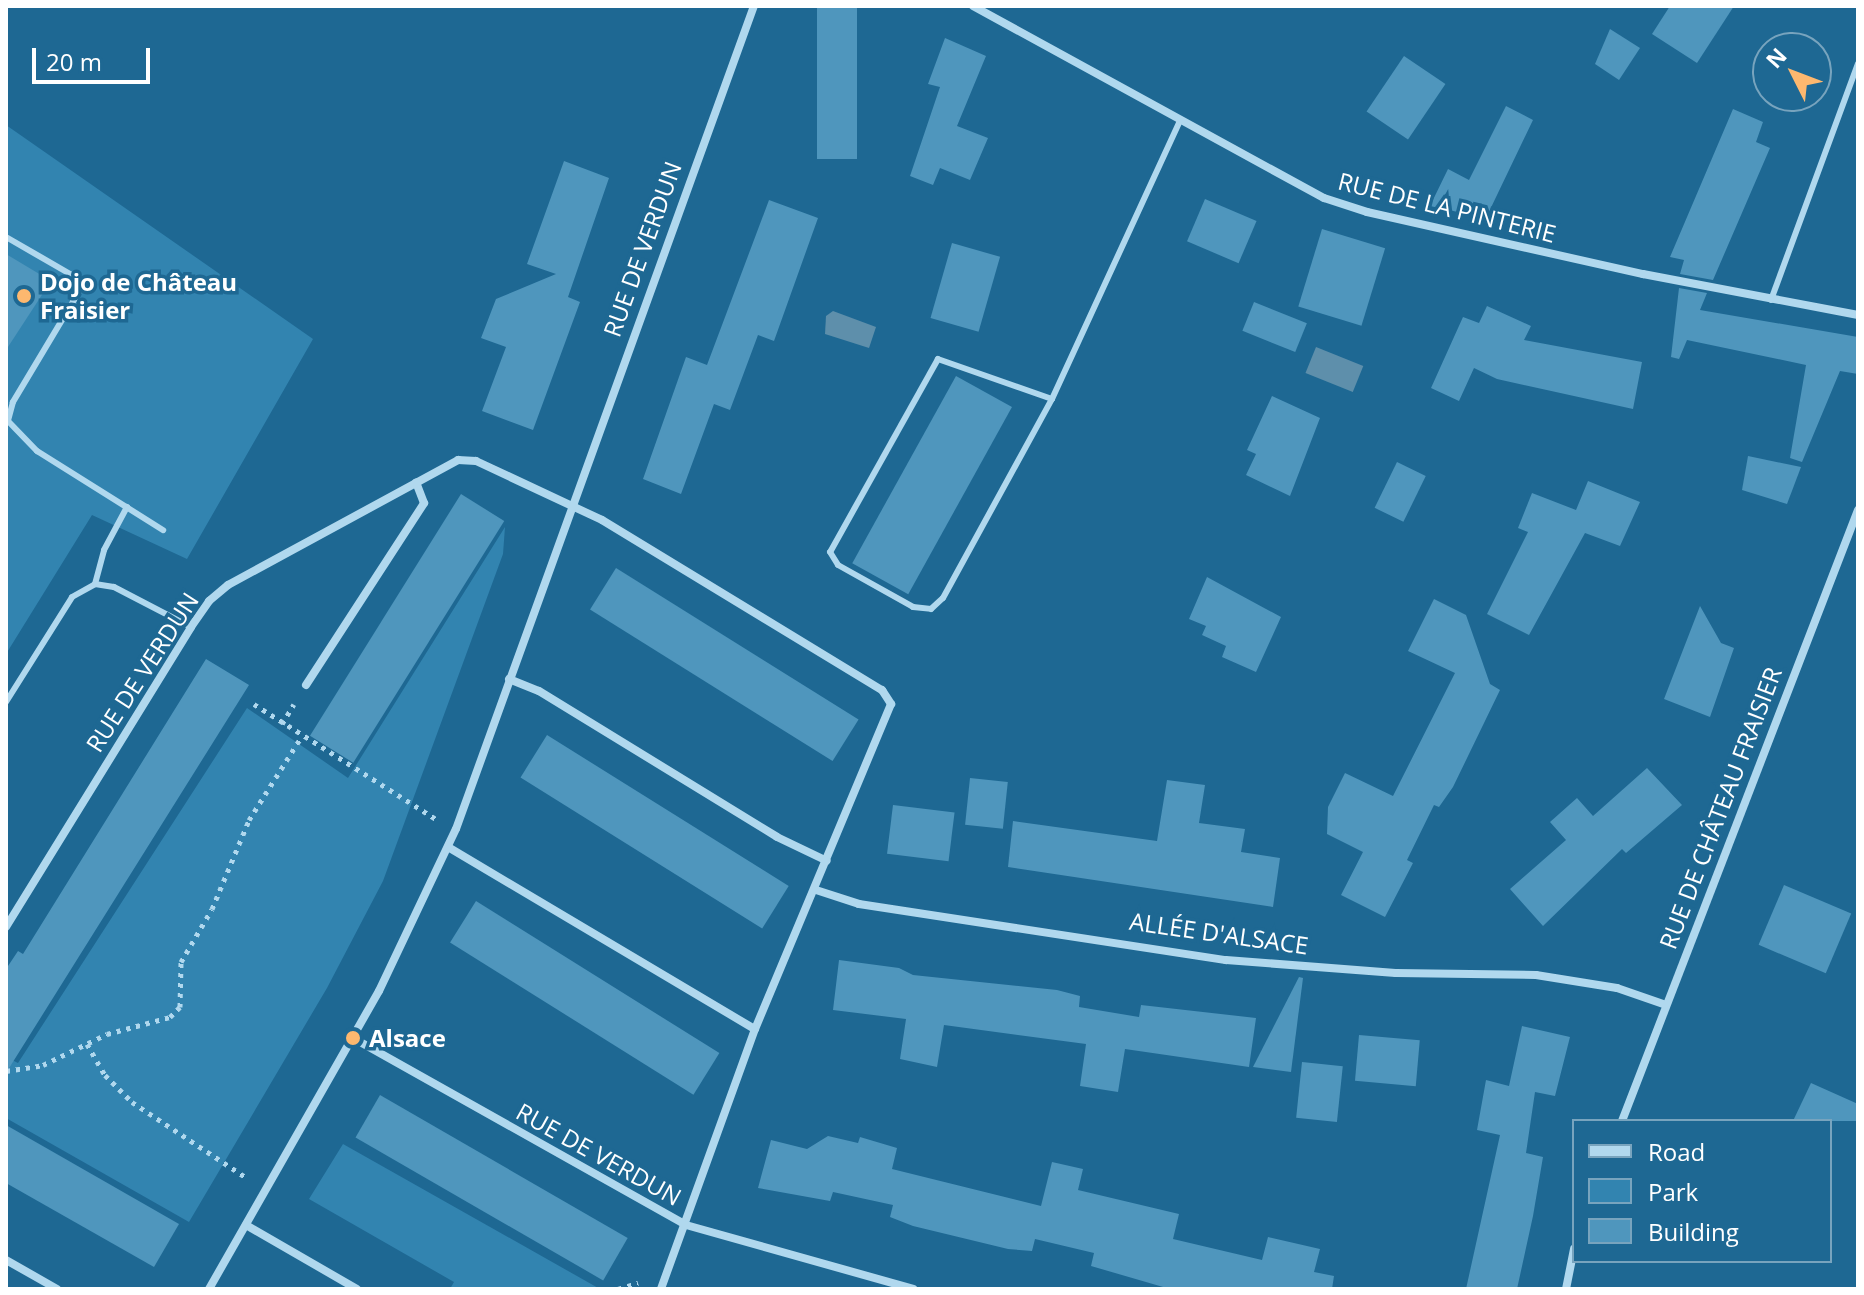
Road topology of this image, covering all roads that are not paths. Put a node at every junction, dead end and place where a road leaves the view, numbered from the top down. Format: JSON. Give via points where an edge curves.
{"nodes":[{"id":1,"x":754,"y":6,"type":"edge"},
{"id":2,"x":973,"y":6,"type":"edge"},
{"id":3,"x":1858,"y":64,"type":"edge"},
{"id":4,"x":1180,"y":121,"type":"junction"},
{"id":5,"x":6,"y":237,"type":"edge"},
{"id":6,"x":1771,"y":300,"type":"junction"},
{"id":7,"x":1858,"y":315,"type":"edge"},
{"id":8,"x":1052,"y":399,"type":"junction"},
{"id":9,"x":416,"y":482,"type":"junction"},
{"id":10,"x":570,"y":506,"type":"junction"},
{"id":11,"x":127,"y":507,"type":"junction"},
{"id":12,"x":1858,"y":510,"type":"edge"},
{"id":13,"x":163,"y":530,"type":"dead end"},
{"id":14,"x":95,"y":584,"type":"junction"},
{"id":15,"x":191,"y":627,"type":"junction"},
{"id":16,"x":509,"y":679,"type":"junction"},
{"id":17,"x":306,"y":685,"type":"dead end"},
{"id":18,"x":6,"y":702,"type":"edge"},
{"id":19,"x":448,"y":847,"type":"junction"},
{"id":20,"x":827,"y":861,"type":"junction"},
{"id":21,"x":816,"y":890,"type":"junction"},
{"id":22,"x":6,"y":927,"type":"edge"},
{"id":23,"x":1666,"y":1005,"type":"junction"},
{"id":24,"x":755,"y":1029,"type":"junction"},
{"id":25,"x":353,"y":1038,"type":"junction"},
{"id":26,"x":1623,"y":1119,"type":"edge"},
{"id":27,"x":246,"y":1225,"type":"junction"},
{"id":28,"x":686,"y":1225,"type":"junction"},
{"id":29,"x":1572,"y":1259,"type":"edge"},
{"id":30,"x":6,"y":1260,"type":"edge"},
{"id":31,"x":57,"y":1289,"type":"edge"},
{"id":32,"x":209,"y":1289,"type":"edge"},
{"id":33,"x":357,"y":1289,"type":"edge"},
{"id":34,"x":661,"y":1289,"type":"edge"},
{"id":35,"x":913,"y":1289,"type":"edge"},
{"id":36,"x":1566,"y":1289,"type":"edge"}],
"edges":[{"from":1,"to":10,"type":"street","name":"RUE DE VERDUN"},
{"from":2,"to":4,"type":"street","name":"RUE DE LA PINTERIE"},
{"from":3,"to":6,"type":"lane"},
{"from":4,"to":6,"type":"street","name":"RUE DE LA PINTERIE","via":[[1297,186],[1367,212]]},
{"from":4,"to":8,"type":"lane"},
{"from":5,"to":11,"type":"lane","via":[[77,278],[80,290],[13,402],[8,421],[37,451]]},
{"from":6,"to":7,"type":"street","name":"RUE DE LA PINTERIE"},
{"from":8,"to":8,"type":"lane","via":[[938,359],[830,552],[838,565],[913,607],[931,609],[943,598]]},
{"from":9,"to":10,"type":"street","name":"RUE DE VERDUN","via":[[458,460],[476,461]]},
{"from":9,"to":15,"type":"street","name":"RUE DE VERDUN","via":[[228,585]]},
{"from":9,"to":17,"type":"street","via":[[424,503]]},
{"from":10,"to":16,"type":"street","name":"RUE DE VERDUN"},
{"from":10,"to":20,"type":"street","name":"RUE DE VERDUN","via":[[602,520],[887,696],[891,713]]},
{"from":11,"to":13,"type":"lane"},
{"from":11,"to":14,"type":"lane","via":[[104,550]]},
{"from":12,"to":23,"type":"street","name":"RUE DE CHÂTEAU FRAISIER"},
{"from":14,"to":15,"type":"lane","via":[[114,587]]},
{"from":14,"to":18,"type":"lane","via":[[72,597]]},
{"from":15,"to":22,"type":"street","name":"RUE DE VERDUN"},
{"from":16,"to":19,"type":"street","name":"RUE DE VERDUN"},
{"from":16,"to":20,"type":"street","via":[[539,691],[777,837]]},
{"from":19,"to":24,"type":"street"},
{"from":19,"to":25,"type":"street","name":"RUE DE VERDUN"},
{"from":20,"to":21,"type":"street","name":"RUE DE VERDUN"},
{"from":21,"to":23,"type":"street","name":"ALLÉE D'ALSACE","via":[[859,904],[1226,960],[1396,973],[1536,975],[1605,986]]},
{"from":21,"to":24,"type":"street","name":"RUE DE VERDUN"},
{"from":23,"to":26,"type":"street","name":"RUE DE CHÂTEAU FRAISIER"},
{"from":24,"to":28,"type":"street","name":"RUE DE VERDUN"},
{"from":25,"to":27,"type":"street","name":"RUE DE VERDUN"},
{"from":25,"to":28,"type":"street","name":"RUE DE VERDUN"},
{"from":27,"to":32,"type":"street","name":"RUE DE VERDUN"},
{"from":27,"to":33,"type":"street"},
{"from":28,"to":34,"type":"street"},
{"from":28,"to":35,"type":"street"},
{"from":29,"to":36,"type":"street"},
{"from":30,"to":31,"type":"street"}]}
